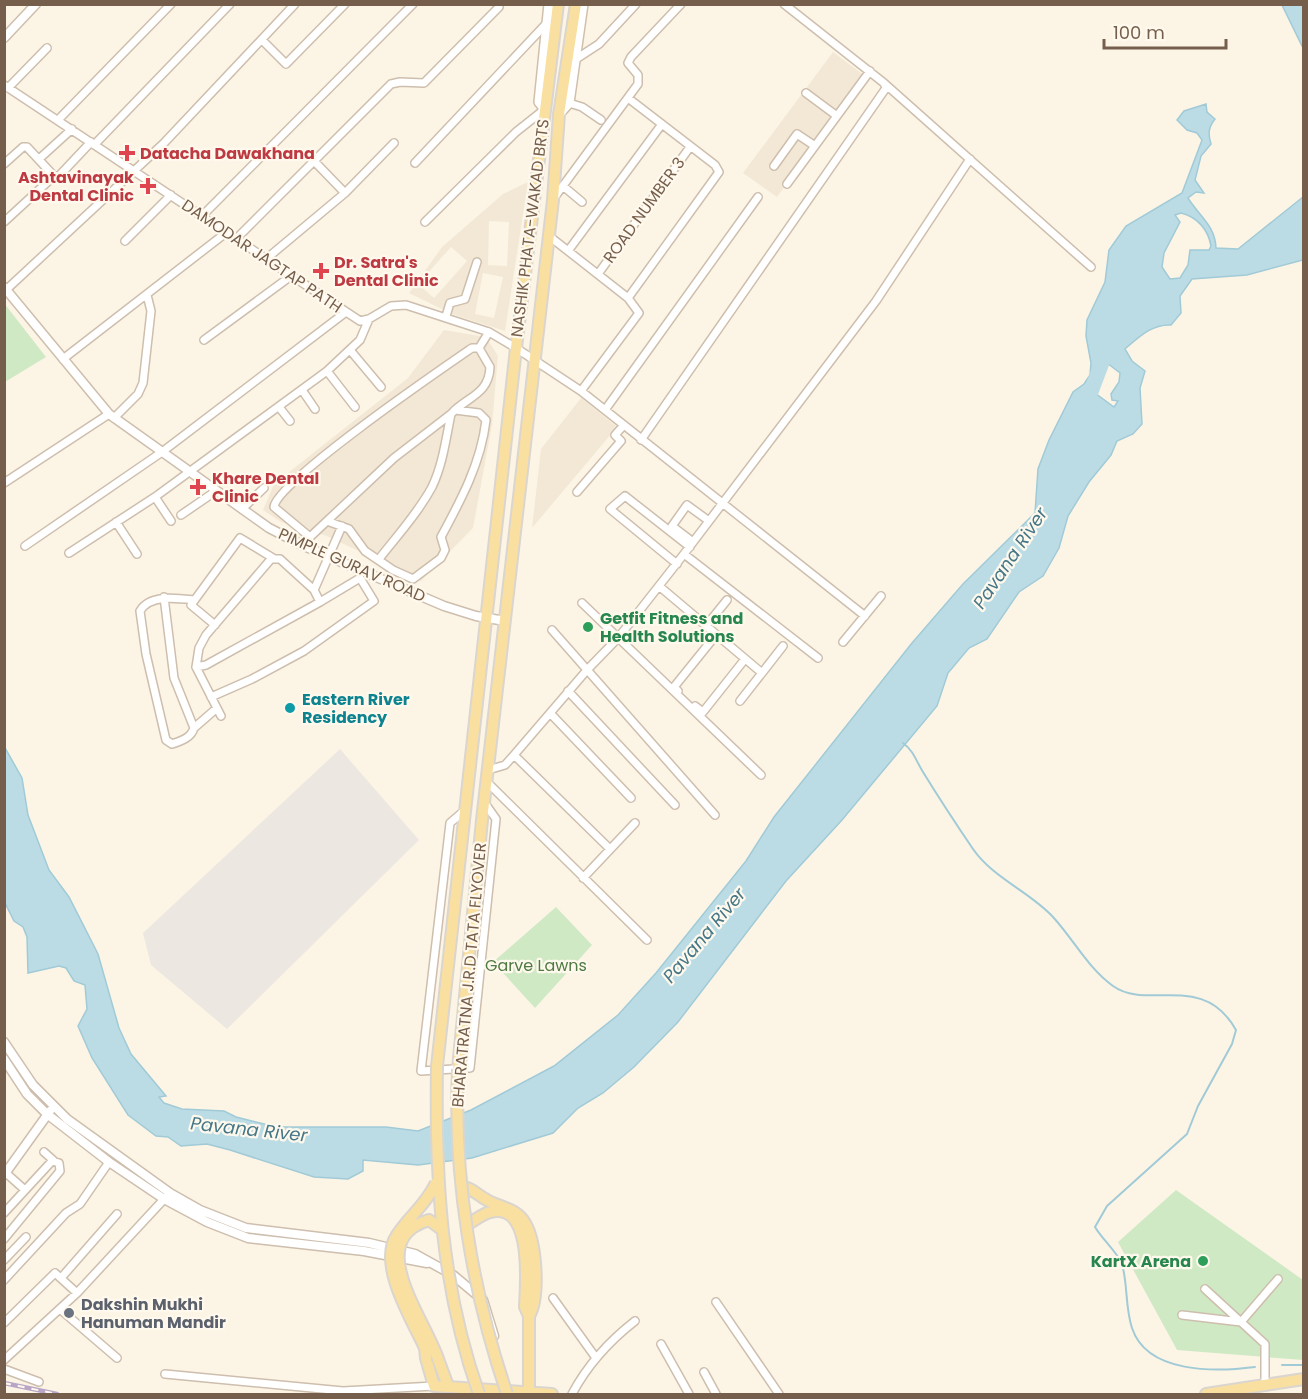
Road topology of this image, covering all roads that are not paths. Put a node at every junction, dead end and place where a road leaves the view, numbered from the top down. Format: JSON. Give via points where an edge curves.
{"nodes":[{"id":1,"x":36,"y":4,"type":"edge"},
{"id":2,"x":171,"y":4,"type":"edge"},
{"id":3,"x":230,"y":4,"type":"edge"},
{"id":4,"x":295,"y":4,"type":"edge"},
{"id":5,"x":345,"y":4,"type":"edge"},
{"id":6,"x":412,"y":4,"type":"edge"},
{"id":7,"x":498,"y":4,"type":"edge"},
{"id":8,"x":549,"y":4,"type":"edge"},
{"id":9,"x":558,"y":4,"type":"edge"},
{"id":10,"x":576,"y":4,"type":"edge"},
{"id":11,"x":583,"y":4,"type":"edge"},
{"id":12,"x":636,"y":4,"type":"edge"},
{"id":13,"x":681,"y":4,"type":"edge"},
{"id":14,"x":784,"y":4,"type":"edge"},
{"id":15,"x":546,"y":24,"type":"junction"},
{"id":16,"x":4,"y":38,"type":"edge"},
{"id":17,"x":262,"y":40,"type":"junction"},
{"id":18,"x":47,"y":48,"type":"dead end"},
{"id":19,"x":576,"y":59,"type":"junction"},
{"id":20,"x":870,"y":71,"type":"junction"},
{"id":21,"x":885,"y":83,"type":"junction"},
{"id":22,"x":6,"y":87,"type":"edge"},
{"id":23,"x":806,"y":93,"type":"dead end"},
{"id":24,"x":628,"y":98,"type":"junction"},
{"id":25,"x":569,"y":103,"type":"junction"},
{"id":26,"x":545,"y":109,"type":"junction"},
{"id":27,"x":559,"y":114,"type":"junction"},
{"id":28,"x":837,"y":116,"type":"junction"},
{"id":29,"x":58,"y":120,"type":"junction"},
{"id":30,"x":601,"y":120,"type":"dead end"},
{"id":31,"x":662,"y":124,"type":"junction"},
{"id":32,"x":72,"y":129,"type":"junction"},
{"id":33,"x":93,"y":143,"type":"junction"},
{"id":34,"x":394,"y":143,"type":"dead end"},
{"id":35,"x":815,"y":146,"type":"junction"},
{"id":36,"x":690,"y":147,"type":"junction"},
{"id":37,"x":39,"y":159,"type":"junction"},
{"id":38,"x":970,"y":159,"type":"junction"},
{"id":39,"x":314,"y":161,"type":"junction"},
{"id":40,"x":4,"y":164,"type":"edge"},
{"id":41,"x":415,"y":164,"type":"dead end"},
{"id":42,"x":774,"y":166,"type":"dead end"},
{"id":43,"x":134,"y":171,"type":"junction"},
{"id":44,"x":58,"y":177,"type":"dead end"},
{"id":45,"x":788,"y":184,"type":"dead end"},
{"id":46,"x":563,"y":186,"type":"junction"},
{"id":47,"x":345,"y":193,"type":"junction"},
{"id":48,"x":171,"y":195,"type":"junction"},
{"id":49,"x":758,"y":197,"type":"dead end"},
{"id":50,"x":553,"y":200,"type":"junction"},
{"id":51,"x":582,"y":202,"type":"dead end"},
{"id":52,"x":202,"y":216,"type":"junction"},
{"id":53,"x":4,"y":222,"type":"edge"},
{"id":54,"x":425,"y":222,"type":"dead end"},
{"id":55,"x":227,"y":232,"type":"junction"},
{"id":56,"x":549,"y":236,"type":"junction"},
{"id":57,"x":236,"y":239,"type":"junction"},
{"id":58,"x":125,"y":241,"type":"dead end"},
{"id":59,"x":568,"y":251,"type":"junction"},
{"id":60,"x":266,"y":259,"type":"junction"},
{"id":61,"x":477,"y":262,"type":"dead end"},
{"id":62,"x":1091,"y":267,"type":"dead end"},
{"id":63,"x":598,"y":274,"type":"junction"},
{"id":64,"x":291,"y":276,"type":"junction"},
{"id":65,"x":6,"y":288,"type":"edge"},
{"id":66,"x":147,"y":295,"type":"junction"},
{"id":67,"x":628,"y":298,"type":"junction"},
{"id":68,"x":346,"y":312,"type":"junction"},
{"id":69,"x":446,"y":316,"type":"junction"},
{"id":70,"x":369,"y":319,"type":"junction"},
{"id":71,"x":489,"y":332,"type":"junction"},
{"id":72,"x":204,"y":340,"type":"dead end"},
{"id":73,"x":479,"y":348,"type":"junction"},
{"id":74,"x":516,"y":348,"type":"junction"},
{"id":75,"x":350,"y":350,"type":"junction"},
{"id":76,"x":63,"y":359,"type":"junction"},
{"id":77,"x":534,"y":361,"type":"junction"},
{"id":78,"x":327,"y":371,"type":"junction"},
{"id":79,"x":381,"y":387,"type":"dead end"},
{"id":80,"x":302,"y":390,"type":"junction"},
{"id":81,"x":581,"y":391,"type":"junction"},
{"id":82,"x":279,"y":407,"type":"junction"},
{"id":83,"x":355,"y":407,"type":"dead end"},
{"id":84,"x":315,"y":409,"type":"dead end"},
{"id":85,"x":605,"y":410,"type":"junction"},
{"id":86,"x":453,"y":412,"type":"junction"},
{"id":87,"x":112,"y":416,"type":"junction"},
{"id":88,"x":290,"y":421,"type":"dead end"},
{"id":89,"x":624,"y":425,"type":"junction"},
{"id":90,"x":641,"y":440,"type":"junction"},
{"id":91,"x":162,"y":452,"type":"junction"},
{"id":92,"x":189,"y":472,"type":"junction"},
{"id":93,"x":4,"y":483,"type":"edge"},
{"id":94,"x":264,"y":488,"type":"dead end"},
{"id":95,"x":216,"y":491,"type":"junction"},
{"id":96,"x":577,"y":492,"type":"dead end"},
{"id":97,"x":155,"y":497,"type":"junction"},
{"id":98,"x":722,"y":504,"type":"junction"},
{"id":99,"x":242,"y":509,"type":"junction"},
{"id":100,"x":181,"y":515,"type":"dead end"},
{"id":101,"x":171,"y":521,"type":"dead end"},
{"id":102,"x":327,"y":521,"type":"junction"},
{"id":103,"x":709,"y":521,"type":"junction"},
{"id":104,"x":116,"y":522,"type":"junction"},
{"id":105,"x":342,"y":526,"type":"junction"},
{"id":106,"x":692,"y":544,"type":"junction"},
{"id":107,"x":25,"y":546,"type":"dead end"},
{"id":108,"x":69,"y":553,"type":"dead end"},
{"id":109,"x":137,"y":554,"type":"dead end"},
{"id":110,"x":684,"y":554,"type":"junction"},
{"id":111,"x":331,"y":556,"type":"junction"},
{"id":112,"x":273,"y":558,"type":"junction"},
{"id":113,"x":379,"y":559,"type":"junction"},
{"id":114,"x":677,"y":564,"type":"junction"},
{"id":115,"x":659,"y":586,"type":"junction"},
{"id":116,"x":314,"y":590,"type":"junction"},
{"id":117,"x":881,"y":596,"type":"dead end"},
{"id":118,"x":164,"y":597,"type":"junction"},
{"id":119,"x":194,"y":600,"type":"junction"},
{"id":120,"x":727,"y":600,"type":"dead end"},
{"id":121,"x":321,"y":602,"type":"junction"},
{"id":122,"x":582,"y":603,"type":"dead end"},
{"id":123,"x":865,"y":616,"type":"junction"},
{"id":124,"x":486,"y":618,"type":"junction"},
{"id":125,"x":505,"y":621,"type":"junction"},
{"id":126,"x":215,"y":625,"type":"junction"},
{"id":127,"x":706,"y":626,"type":"junction"},
{"id":128,"x":552,"y":630,"type":"dead end"},
{"id":129,"x":716,"y":634,"type":"junction"},
{"id":130,"x":618,"y":638,"type":"junction"},
{"id":131,"x":843,"y":642,"type":"dead end"},
{"id":132,"x":783,"y":646,"type":"dead end"},
{"id":133,"x":818,"y":658,"type":"dead end"},
{"id":134,"x":745,"y":659,"type":"junction"},
{"id":135,"x":196,"y":667,"type":"junction"},
{"id":136,"x":587,"y":670,"type":"junction"},
{"id":137,"x":762,"y":673,"type":"junction"},
{"id":138,"x":568,"y":691,"type":"junction"},
{"id":139,"x":211,"y":697,"type":"junction"},
{"id":140,"x":740,"y":701,"type":"dead end"},
{"id":141,"x":217,"y":708,"type":"junction"},
{"id":142,"x":550,"y":713,"type":"junction"},
{"id":143,"x":221,"y":716,"type":"dead end"},
{"id":144,"x":194,"y":728,"type":"junction"},
{"id":145,"x":514,"y":755,"type":"junction"},
{"id":146,"x":761,"y":775,"type":"dead end"},
{"id":147,"x":487,"y":776,"type":"junction"},
{"id":148,"x":631,"y":798,"type":"dead end"},
{"id":149,"x":484,"y":802,"type":"junction"},
{"id":150,"x":675,"y":804,"type":"dead end"},
{"id":151,"x":464,"y":811,"type":"junction"},
{"id":152,"x":715,"y":815,"type":"dead end"},
{"id":153,"x":635,"y":823,"type":"dead end"},
{"id":154,"x":610,"y":849,"type":"junction"},
{"id":155,"x":583,"y":879,"type":"junction"},
{"id":156,"x":647,"y":940,"type":"dead end"},
{"id":157,"x":4,"y":1042,"type":"edge"},
{"id":158,"x":4,"y":1059,"type":"edge"},
{"id":159,"x":53,"y":1106,"type":"junction"},
{"id":160,"x":47,"y":1114,"type":"junction"},
{"id":161,"x":44,"y":1152,"type":"dead end"},
{"id":162,"x":53,"y":1160,"type":"junction"},
{"id":163,"x":109,"y":1162,"type":"junction"},
{"id":164,"x":5,"y":1174,"type":"edge"},
{"id":165,"x":437,"y":1180,"type":"junction"},
{"id":166,"x":463,"y":1186,"type":"junction"},
{"id":167,"x":25,"y":1190,"type":"junction"},
{"id":168,"x":167,"y":1196,"type":"junction"},
{"id":169,"x":4,"y":1213,"type":"edge"},
{"id":170,"x":117,"y":1214,"type":"dead end"},
{"id":171,"x":467,"y":1225,"type":"junction"},
{"id":172,"x":441,"y":1229,"type":"junction"},
{"id":173,"x":26,"y":1237,"type":"dead end"},
{"id":174,"x":4,"y":1239,"type":"edge"},
{"id":175,"x":4,"y":1260,"type":"edge"},
{"id":176,"x":61,"y":1278,"type":"junction"},
{"id":177,"x":1278,"y":1279,"type":"dead end"},
{"id":178,"x":4,"y":1280,"type":"edge"},
{"id":179,"x":1205,"y":1289,"type":"dead end"},
{"id":180,"x":77,"y":1293,"type":"junction"},
{"id":181,"x":553,"y":1298,"type":"dead end"},
{"id":182,"x":716,"y":1302,"type":"dead end"},
{"id":183,"x":60,"y":1310,"type":"junction"},
{"id":184,"x":1182,"y":1315,"type":"dead end"},
{"id":185,"x":529,"y":1316,"type":"junction"},
{"id":186,"x":635,"y":1321,"type":"dead end"},
{"id":187,"x":1240,"y":1322,"type":"junction"},
{"id":188,"x":4,"y":1323,"type":"edge"},
{"id":189,"x":661,"y":1344,"type":"dead end"},
{"id":190,"x":117,"y":1358,"type":"dead end"},
{"id":191,"x":596,"y":1358,"type":"junction"},
{"id":192,"x":4,"y":1360,"type":"edge"},
{"id":193,"x":4,"y":1369,"type":"edge"},
{"id":194,"x":704,"y":1372,"type":"dead end"},
{"id":195,"x":165,"y":1374,"type":"dead end"},
{"id":196,"x":1304,"y":1379,"type":"edge"},
{"id":197,"x":39,"y":1382,"type":"dead end"},
{"id":198,"x":1265,"y":1384,"type":"junction"},
{"id":199,"x":434,"y":1386,"type":"junction"},
{"id":200,"x":447,"y":1386,"type":"junction"},
{"id":201,"x":529,"y":1391,"type":"junction"},
{"id":202,"x":508,"y":1393,"type":"edge"},
{"id":203,"x":479,"y":1395,"type":"edge"},
{"id":204,"x":552,"y":1395,"type":"edge"},
{"id":205,"x":572,"y":1395,"type":"edge"},
{"id":206,"x":689,"y":1395,"type":"edge"},
{"id":207,"x":716,"y":1395,"type":"edge"},
{"id":208,"x":779,"y":1395,"type":"edge"},
{"id":209,"x":1206,"y":1395,"type":"edge"}],
"edges":[{"from":1,"to":16,"type":"street"},
{"from":2,"to":29,"type":"street"},
{"from":3,"to":33,"type":"street"},
{"from":4,"to":17,"type":"street"},
{"from":5,"to":17,"type":"street","via":[[286,64]]},
{"from":6,"to":52,"type":"street"},
{"from":7,"to":39,"type":"street","via":[[429,79],[420,84],[391,84]]},
{"from":8,"to":15,"type":"main road"},
{"from":9,"to":26,"type":"main road","name":"NASHIK PHATA-WAKAD BRTS"},
{"from":10,"to":27,"type":"main road","name":"BHARATRATNA J.R.D TATA FLYOVER"},
{"from":11,"to":19,"type":"main road"},
{"from":12,"to":19,"type":"street","via":[[599,44]]},
{"from":13,"to":24,"type":"street","via":[[628,63],[640,79]]},
{"from":14,"to":20,"type":"street"},
{"from":15,"to":26,"type":"main road","via":[[539,102]]},
{"from":15,"to":41,"type":"street"},
{"from":17,"to":43,"type":"street"},
{"from":18,"to":22,"type":"street"},
{"from":19,"to":25,"type":"main road"},
{"from":20,"to":21,"type":"street"},
{"from":20,"to":28,"type":"street"},
{"from":21,"to":38,"type":"street"},
{"from":21,"to":90,"type":"street","via":[[886,88]]},
{"from":22,"to":29,"type":"street","name":"DAMODAR JAGTAP PATH"},
{"from":23,"to":28,"type":"street"},
{"from":24,"to":31,"type":"street"},
{"from":24,"to":46,"type":"street"},
{"from":25,"to":27,"type":"main road"},
{"from":25,"to":30,"type":"street"},
{"from":26,"to":54,"type":"street","via":[[516,132]]},
{"from":26,"to":74,"type":"main road","name":"NASHIK PHATA-WAKAD BRTS"},
{"from":27,"to":50,"type":"main road","name":"BHARATRATNA J.R.D TATA FLYOVER"},
{"from":28,"to":35,"type":"street"},
{"from":29,"to":32,"type":"street","name":"DAMODAR JAGTAP PATH"},
{"from":31,"to":36,"type":"street"},
{"from":31,"to":59,"type":"street"},
{"from":32,"to":33,"type":"street","name":"DAMODAR JAGTAP PATH"},
{"from":32,"to":37,"type":"street"},
{"from":33,"to":43,"type":"street","name":"DAMODAR JAGTAP PATH"},
{"from":33,"to":44,"type":"street"},
{"from":34,"to":47,"type":"street"},
{"from":35,"to":42,"type":"street","via":[[797,134]]},
{"from":35,"to":45,"type":"street"},
{"from":36,"to":63,"type":"street","name":"ROAD NUMBER 3"},
{"from":36,"to":67,"type":"street","via":[[714,165],[718,175]]},
{"from":37,"to":40,"type":"street","via":[[23,147]]},
{"from":37,"to":53,"type":"street","via":[[54,176]]},
{"from":38,"to":62,"type":"street"},
{"from":38,"to":98,"type":"street","via":[[876,301]]},
{"from":39,"to":47,"type":"street"},
{"from":39,"to":57,"type":"street"},
{"from":43,"to":48,"type":"street","name":"DAMODAR JAGTAP PATH"},
{"from":43,"to":65,"type":"street"},
{"from":46,"to":50,"type":"street"},
{"from":46,"to":51,"type":"street"},
{"from":47,"to":60,"type":"street"},
{"from":48,"to":52,"type":"street","name":"DAMODAR JAGTAP PATH"},
{"from":48,"to":58,"type":"street"},
{"from":49,"to":85,"type":"street"},
{"from":50,"to":56,"type":"main road","name":"BHARATRATNA J.R.D TATA FLYOVER"},
{"from":52,"to":55,"type":"street","name":"DAMODAR JAGTAP PATH"},
{"from":55,"to":57,"type":"street","name":"DAMODAR JAGTAP PATH"},
{"from":55,"to":66,"type":"street"},
{"from":56,"to":59,"type":"street"},
{"from":56,"to":77,"type":"main road","name":"BHARATRATNA J.R.D TATA FLYOVER"},
{"from":57,"to":60,"type":"street","name":"DAMODAR JAGTAP PATH"},
{"from":59,"to":63,"type":"street"},
{"from":60,"to":64,"type":"street","name":"DAMODAR JAGTAP PATH"},
{"from":61,"to":69,"type":"street","via":[[465,299],[452,302]]},
{"from":63,"to":67,"type":"street"},
{"from":64,"to":68,"type":"street","name":"DAMODAR JAGTAP PATH"},
{"from":64,"to":72,"type":"street"},
{"from":65,"to":76,"type":"street","name":"PIMPLE GURAV ROAD"},
{"from":66,"to":76,"type":"street"},
{"from":66,"to":87,"type":"street","via":[[151,311],[143,383],[138,394]]},
{"from":67,"to":81,"type":"street","via":[[637,308],[638,317]]},
{"from":68,"to":70,"type":"street","name":"DAMODAR JAGTAP PATH","via":[[360,321]]},
{"from":68,"to":91,"type":"street"},
{"from":69,"to":70,"type":"street","via":[[406,304],[391,306]]},
{"from":69,"to":71,"type":"street"},
{"from":70,"to":75,"type":"street","via":[[360,340]]},
{"from":71,"to":73,"type":"street"},
{"from":71,"to":74,"type":"street"},
{"from":73,"to":86,"type":"street","via":[[490,367],[489,375],[482,391]]},
{"from":73,"to":102,"type":"street","via":[[472,348],[399,397],[274,504],[310,537]]},
{"from":74,"to":77,"type":"street"},
{"from":74,"to":124,"type":"main road","name":"NASHIK PHATA-WAKAD BRTS"},
{"from":75,"to":78,"type":"street"},
{"from":75,"to":79,"type":"street"},
{"from":76,"to":87,"type":"street","name":"PIMPLE GURAV ROAD"},
{"from":77,"to":81,"type":"street"},
{"from":77,"to":125,"type":"main road","name":"BHARATRATNA J.R.D TATA FLYOVER"},
{"from":78,"to":80,"type":"street"},
{"from":78,"to":83,"type":"street"},
{"from":80,"to":82,"type":"street"},
{"from":80,"to":84,"type":"street"},
{"from":81,"to":85,"type":"street"},
{"from":82,"to":88,"type":"street"},
{"from":82,"to":92,"type":"street"},
{"from":85,"to":89,"type":"street"},
{"from":86,"to":102,"type":"street","via":[[394,458]]},
{"from":86,"to":113,"type":"street","via":[[431,487],[416,513]]},
{"from":86,"to":113,"type":"street","via":[[479,413],[486,420],[469,485],[441,537],[445,550],[441,558],[413,579]]},
{"from":87,"to":91,"type":"street","name":"PIMPLE GURAV ROAD"},
{"from":87,"to":93,"type":"street"},
{"from":89,"to":90,"type":"street"},
{"from":89,"to":96,"type":"street","via":[[615,435],[621,441]]},
{"from":90,"to":98,"type":"street"},
{"from":91,"to":92,"type":"street","name":"PIMPLE GURAV ROAD"},
{"from":91,"to":107,"type":"street"},
{"from":92,"to":95,"type":"street","name":"PIMPLE GURAV ROAD"},
{"from":92,"to":97,"type":"street"},
{"from":94,"to":99,"type":"street"},
{"from":95,"to":99,"type":"street","name":"PIMPLE GURAV ROAD"},
{"from":95,"to":100,"type":"street"},
{"from":97,"to":101,"type":"street"},
{"from":97,"to":104,"type":"street"},
{"from":98,"to":103,"type":"street"},
{"from":98,"to":123,"type":"street"},
{"from":99,"to":111,"type":"street","name":"PIMPLE GURAV ROAD","via":[[287,537]]},
{"from":102,"to":105,"type":"street"},
{"from":103,"to":106,"type":"street"},
{"from":103,"to":106,"type":"street","via":[[687,505],[673,521],[672,526]]},
{"from":104,"to":108,"type":"street"},
{"from":104,"to":109,"type":"street"},
{"from":105,"to":111,"type":"street"},
{"from":105,"to":113,"type":"street","via":[[353,533],[365,551]]},
{"from":106,"to":110,"type":"street"},
{"from":106,"to":114,"type":"street","via":[[625,496],[610,509]]},
{"from":110,"to":114,"type":"street"},
{"from":110,"to":133,"type":"street"},
{"from":111,"to":116,"type":"street"},
{"from":111,"to":124,"type":"street","name":"PIMPLE GURAV ROAD","via":[[408,592]]},
{"from":112,"to":116,"type":"street","via":[[293,569]]},
{"from":112,"to":119,"type":"street","via":[[240,538]]},
{"from":112,"to":126,"type":"street"},
{"from":114,"to":115,"type":"street"},
{"from":115,"to":127,"type":"street"},
{"from":115,"to":130,"type":"street"},
{"from":116,"to":121,"type":"street"},
{"from":117,"to":123,"type":"street"},
{"from":118,"to":119,"type":"street"},
{"from":118,"to":144,"type":"street","via":[[174,678]]},
{"from":118,"to":144,"type":"street","via":[[140,611],[166,740],[177,742],[190,736]]},
{"from":119,"to":126,"type":"street","via":[[191,608]]},
{"from":120,"to":127,"type":"street"},
{"from":121,"to":135,"type":"street"},
{"from":121,"to":139,"type":"street","via":[[360,578],[374,600],[304,651]]},
{"from":122,"to":130,"type":"street"},
{"from":123,"to":131,"type":"street"},
{"from":124,"to":125,"type":"street","name":"PIMPLE GURAV ROAD"},
{"from":124,"to":151,"type":"main road","name":"BHARATRATNA J.R.D TATA FLYOVER"},
{"from":125,"to":147,"type":"main road","name":"BHARATRATNA J.R.D TATA FLYOVER"},
{"from":126,"to":135,"type":"street","via":[[199,648]]},
{"from":127,"to":129,"type":"street"},
{"from":128,"to":136,"type":"street"},
{"from":129,"to":134,"type":"street"},
{"from":129,"to":134,"type":"street","via":[[674,687],[703,712]]},
{"from":130,"to":136,"type":"street"},
{"from":130,"to":146,"type":"street"},
{"from":132,"to":137,"type":"street"},
{"from":134,"to":137,"type":"street"},
{"from":135,"to":139,"type":"street"},
{"from":136,"to":138,"type":"street"},
{"from":136,"to":152,"type":"street"},
{"from":137,"to":140,"type":"street"},
{"from":138,"to":142,"type":"street"},
{"from":138,"to":150,"type":"street"},
{"from":139,"to":141,"type":"street"},
{"from":141,"to":143,"type":"street"},
{"from":141,"to":144,"type":"street"},
{"from":142,"to":145,"type":"street"},
{"from":142,"to":148,"type":"street"},
{"from":145,"to":147,"type":"street"},
{"from":145,"to":154,"type":"street"},
{"from":147,"to":149,"type":"main road","name":"BHARATRATNA J.R.D TATA FLYOVER"},
{"from":147,"to":155,"type":"street"},
{"from":149,"to":151,"type":"street","via":[[496,819],[470,1068],[421,1071],[450,823]]},
{"from":149,"to":166,"type":"main road","name":"BHARATRATNA J.R.D TATA FLYOVER","bridge":true,"via":[[458,1068]]},
{"from":151,"to":165,"type":"main road","name":"BHARATRATNA J.R.D TATA FLYOVER","bridge":true,"via":[[437,1066]]},
{"from":153,"to":154,"type":"street"},
{"from":154,"to":155,"type":"street"},
{"from":155,"to":156,"type":"street"},
{"from":157,"to":159,"type":"street","via":[[21,1070]]},
{"from":158,"to":160,"type":"street","via":[[27,1094]]},
{"from":159,"to":160,"type":"street"},
{"from":159,"to":168,"type":"street"},
{"from":160,"to":163,"type":"street"},
{"from":160,"to":164,"type":"street"},
{"from":161,"to":162,"type":"street"},
{"from":162,"to":167,"type":"street"},
{"from":162,"to":174,"type":"street","via":[[61,1165],[60,1171]]},
{"from":163,"to":168,"type":"street"},
{"from":163,"to":178,"type":"street","via":[[80,1204],[66,1213]]},
{"from":164,"to":167,"type":"street"},
{"from":165,"to":172,"type":"main road","name":"BHARATRATNA J.R.D TATA FLYOVER","bridge":true},
{"from":165,"to":199,"type":"main road","bridge":true,"via":[[422,1208],[394,1238],[390,1255],[393,1278],[425,1348]]},
{"from":166,"to":171,"type":"main road","name":"BHARATRATNA J.R.D TATA FLYOVER","bridge":true},
{"from":166,"to":185,"type":"main road","via":[[516,1213],[527,1226],[535,1275],[535,1306]]},
{"from":167,"to":169,"type":"street"},
{"from":168,"to":180,"type":"street"},
{"from":168,"to":202,"type":"street","via":[[246,1228],[369,1243],[416,1254],[453,1275],[483,1300]]},
{"from":170,"to":176,"type":"street"},
{"from":171,"to":185,"type":"main road","via":[[494,1212],[517,1223],[524,1240],[525,1307]]},
{"from":171,"to":202,"type":"main road","name":"BHARATRATNA J.R.D TATA FLYOVER","bridge":true,"via":[[496,1364]]},
{"from":172,"to":200,"type":"main road","bridge":true,"via":[[429,1220],[418,1224],[401,1241],[397,1255],[401,1278]]},
{"from":172,"to":203,"type":"main road","name":"BHARATRATNA J.R.D TATA FLYOVER","bridge":true,"via":[[459,1329]]},
{"from":173,"to":175,"type":"street"},
{"from":176,"to":180,"type":"street"},
{"from":176,"to":188,"type":"street","via":[[55,1273]]},
{"from":177,"to":187,"type":"street"},
{"from":179,"to":187,"type":"street"},
{"from":180,"to":183,"type":"street"},
{"from":181,"to":191,"type":"street"},
{"from":182,"to":208,"type":"street"},
{"from":183,"to":190,"type":"street"},
{"from":183,"to":192,"type":"street"},
{"from":184,"to":187,"type":"street"},
{"from":185,"to":201,"type":"main road"},
{"from":186,"to":191,"type":"street"},
{"from":187,"to":198,"type":"street","via":[[1265,1344]]},
{"from":189,"to":206,"type":"street"},
{"from":191,"to":205,"type":"street"},
{"from":193,"to":197,"type":"street"},
{"from":194,"to":207,"type":"street"},
{"from":195,"to":199,"type":"street","via":[[343,1391]]},
{"from":196,"to":198,"type":"main road"},
{"from":198,"to":209,"type":"main road"},
{"from":199,"to":200,"type":"main road"},
{"from":200,"to":202,"type":"main road"},
{"from":201,"to":202,"type":"main road"},
{"from":201,"to":204,"type":"main road"}]}
